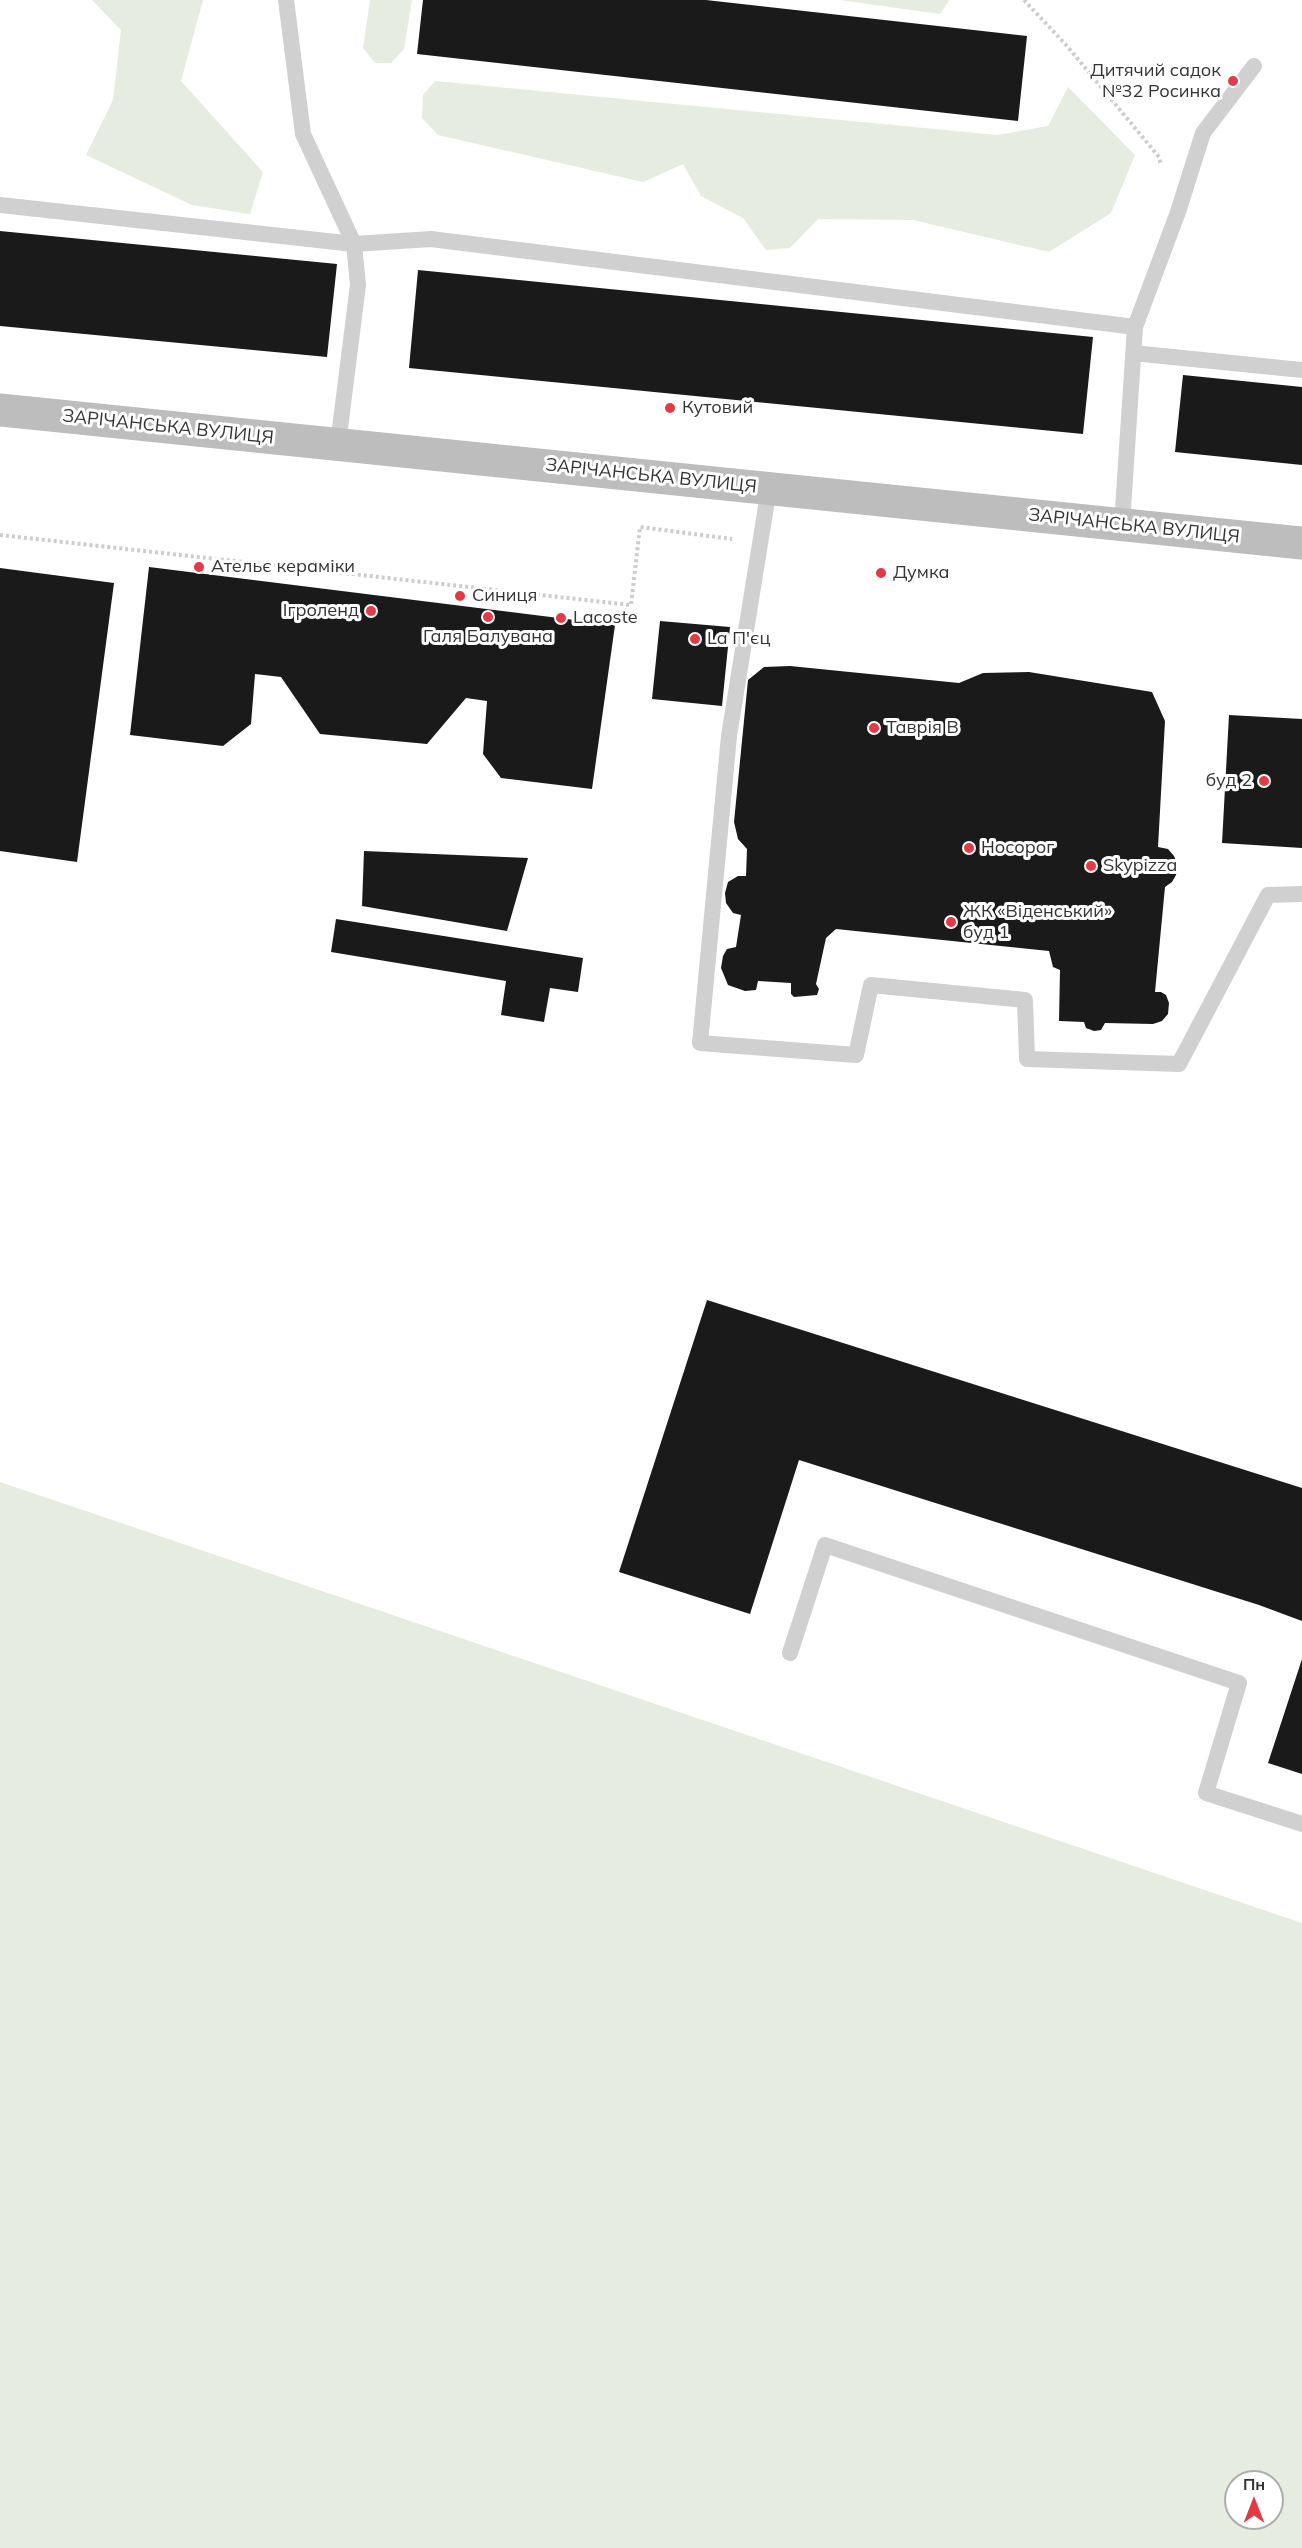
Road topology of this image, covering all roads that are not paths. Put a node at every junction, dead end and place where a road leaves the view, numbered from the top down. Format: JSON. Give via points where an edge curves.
{"nodes":[{"id":1,"x":286,"y":0,"type":"edge"},
{"id":2,"x":1254,"y":66,"type":"dead end"},
{"id":3,"x":0,"y":205,"type":"edge"},
{"id":4,"x":354,"y":244,"type":"junction"},
{"id":5,"x":1135,"y":327,"type":"junction"},
{"id":6,"x":1133,"y":353,"type":"junction"},
{"id":7,"x":1302,"y":370,"type":"edge"},
{"id":8,"x":0,"y":410,"type":"edge"},
{"id":9,"x":338,"y":444,"type":"junction"},
{"id":10,"x":769,"y":488,"type":"junction"},
{"id":11,"x":1122,"y":524,"type":"junction"},
{"id":12,"x":1302,"y":543,"type":"edge"},
{"id":13,"x":1302,"y":894,"type":"edge"},
{"id":14,"x":790,"y":1653,"type":"dead end"},
{"id":15,"x":1302,"y":1824,"type":"edge"}],
"edges":[{"from":1,"to":4,"type":"lane","via":[[303,134]]},
{"from":2,"to":5,"type":"lane","via":[[1203,133]]},
{"from":3,"to":4,"type":"lane"},
{"from":4,"to":5,"type":"lane","via":[[431,239]]},
{"from":4,"to":9,"type":"lane","via":[[358,285]]},
{"from":5,"to":6,"type":"lane"},
{"from":6,"to":7,"type":"lane"},
{"from":6,"to":11,"type":"lane"},
{"from":8,"to":9,"type":"street","name":"ЗАРІЧАНСЬКА ВУЛИЦЯ"},
{"from":9,"to":10,"type":"street","name":"ЗАРІЧАНСЬКА ВУЛИЦЯ"},
{"from":10,"to":11,"type":"street","name":"ЗАРІЧАНСЬКА ВУЛИЦЯ"},
{"from":10,"to":13,"type":"lane","via":[[729,736],[700,1043],[856,1055],[871,986],[1025,1000],[1027,1059],[1179,1064],[1268,895]]},
{"from":11,"to":12,"type":"street","name":"ЗАРІЧАНСЬКА ВУЛИЦЯ"},
{"from":14,"to":15,"type":"lane","via":[[825,1545],[1239,1683],[1206,1793]]}]}
